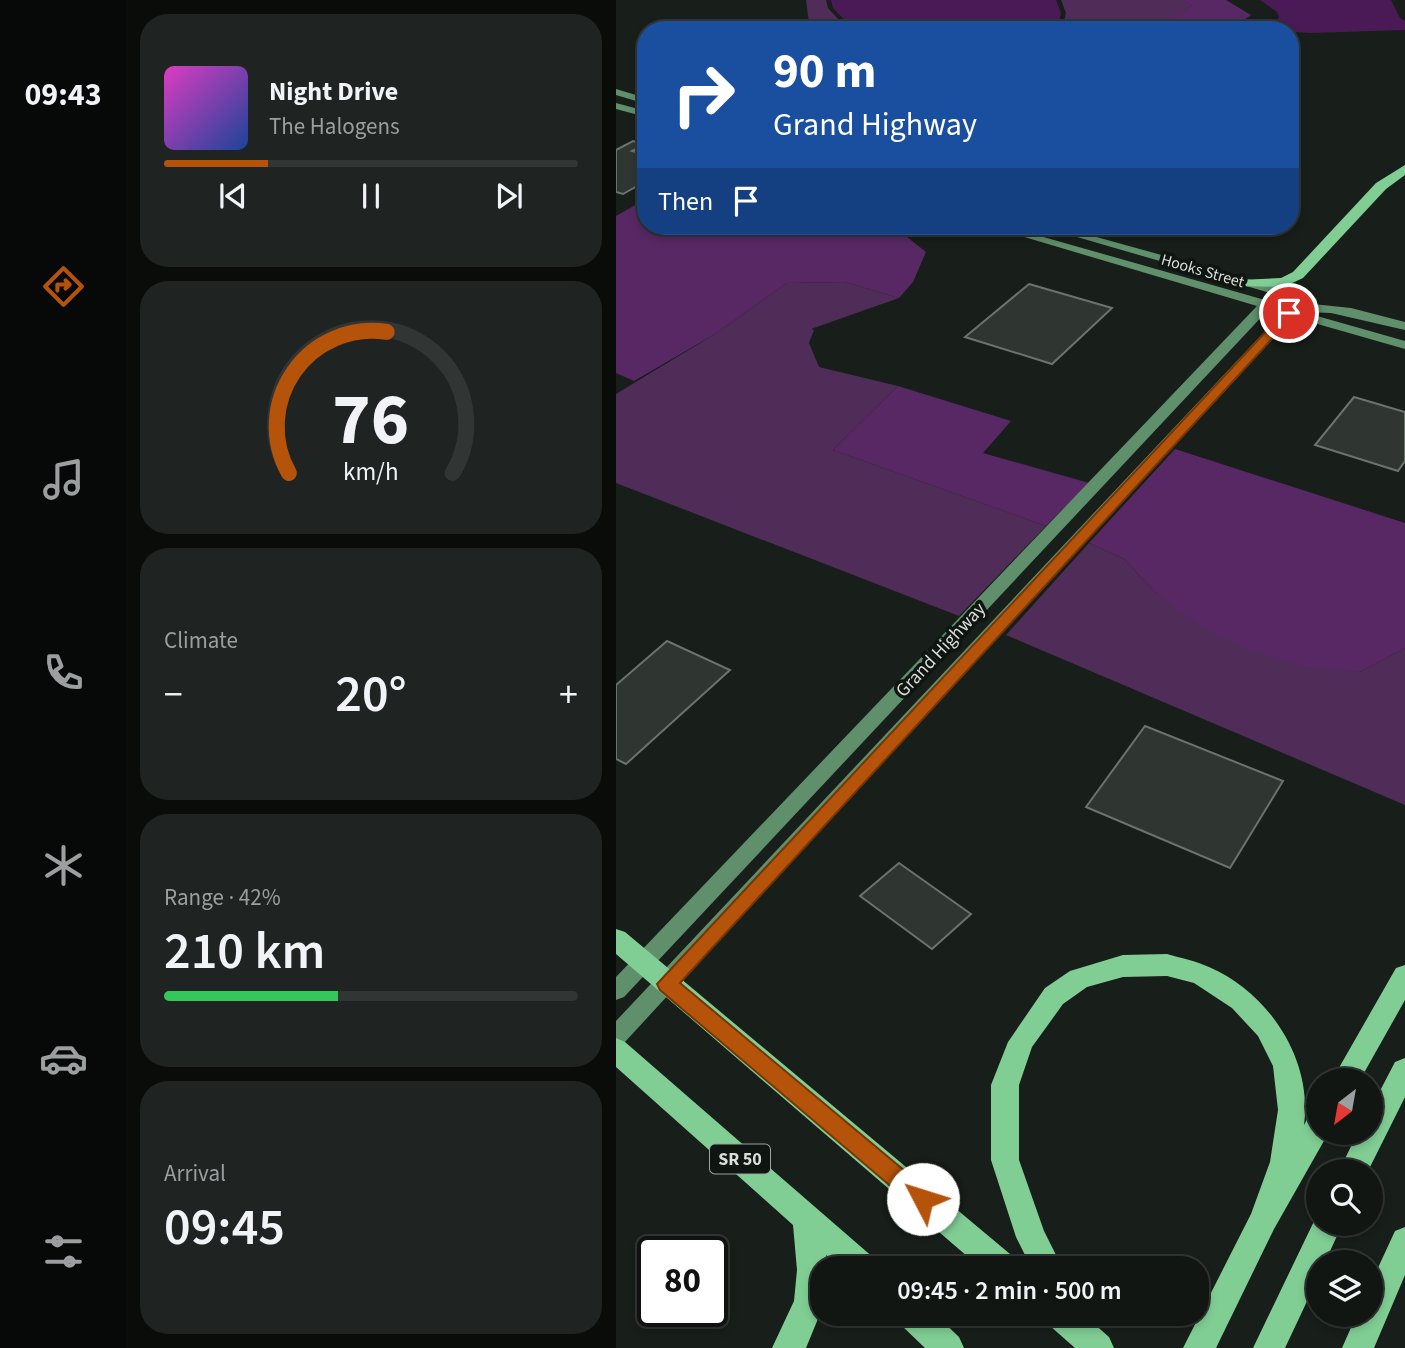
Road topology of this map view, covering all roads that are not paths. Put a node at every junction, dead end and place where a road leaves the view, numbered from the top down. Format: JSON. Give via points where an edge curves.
{"nodes":[{"id":1,"x":616,"y":92,"type":"edge"},
{"id":2,"x":637,"y":98,"type":"edge"},
{"id":3,"x":616,"y":106,"type":"edge"},
{"id":4,"x":637,"y":112,"type":"edge"},
{"id":5,"x":1405,"y":169,"type":"edge"},
{"id":6,"x":1024,"y":235,"type":"edge"},
{"id":7,"x":1076,"y":235,"type":"edge"},
{"id":8,"x":1244,"y":283,"type":"junction"},
{"id":9,"x":1278,"y":309,"type":"junction"},
{"id":10,"x":1362,"y":314,"type":"junction"},
{"id":11,"x":1405,"y":326,"type":"edge"},
{"id":12,"x":1405,"y":345,"type":"edge"},
{"id":13,"x":616,"y":939,"type":"edge"},
{"id":14,"x":642,"y":962,"type":"junction"},
{"id":15,"x":1405,"y":976,"type":"edge"},
{"id":16,"x":667,"y":984,"type":"junction"},
{"id":17,"x":616,"y":991,"type":"edge"},
{"id":18,"x":616,"y":1036,"type":"edge"},
{"id":19,"x":616,"y":1049,"type":"edge"},
{"id":20,"x":1352,"y":1068,"type":"edge"},
{"id":21,"x":1405,"y":1070,"type":"edge"},
{"id":22,"x":1307,"y":1145,"type":"edge"},
{"id":23,"x":1359,"y":1159,"type":"edge"},
{"id":24,"x":807,"y":1218,"type":"junction"},
{"id":25,"x":1264,"y":1219,"type":"junction"},
{"id":26,"x":1322,"y":1236,"type":"edge"},
{"id":27,"x":1405,"y":1241,"type":"edge"},
{"id":28,"x":849,"y":1256,"type":"edge"},
{"id":29,"x":990,"y":1256,"type":"edge"},
{"id":30,"x":1041,"y":1256,"type":"edge"},
{"id":31,"x":925,"y":1326,"type":"edge"},
{"id":32,"x":788,"y":1348,"type":"edge"},
{"id":33,"x":948,"y":1348,"type":"edge"},
{"id":34,"x":1199,"y":1348,"type":"edge"},
{"id":35,"x":1269,"y":1348,"type":"edge"},
{"id":36,"x":1358,"y":1348,"type":"edge"}],
"edges":[{"from":1,"to":2,"type":"street"},
{"from":3,"to":4,"type":"street"},
{"from":5,"to":8,"type":"highway","via":[[1381,186],[1292,279]]},
{"from":6,"to":9,"type":"street","name":"Hooks Street"},
{"from":7,"to":8,"type":"street","name":"Hooks Street"},
{"from":8,"to":9,"type":"street"},
{"from":8,"to":10,"type":"street","name":"Hooks Street"},
{"from":9,"to":10,"type":"street"},
{"from":9,"to":12,"type":"street","name":"Hooks Street"},
{"from":9,"to":14,"type":"street","name":"Grand Highway"},
{"from":9,"to":16,"type":"street","name":"Grand Highway"},
{"from":10,"to":11,"type":"street","name":"Hooks Street"},
{"from":13,"to":14,"type":"highway"},
{"from":14,"to":16,"type":"highway"},
{"from":14,"to":17,"type":"street","name":"Grand Highway"},
{"from":15,"to":20,"type":"highway"},
{"from":16,"to":18,"type":"street","name":"Grand Highway"},
{"from":16,"to":29,"type":"highway"},
{"from":19,"to":24,"type":"highway","number":"SR 50"},
{"from":21,"to":23,"type":"highway"},
{"from":22,"to":25,"type":"highway"},
{"from":24,"to":28,"type":"highway","number":"SR 50"},
{"from":24,"to":32,"type":"highway","via":[[814,1278],[810,1307]]},
{"from":25,"to":30,"type":"highway","via":[[1284,1162],[1292,1110],[1286,1066],[1267,1028],[1241,1000],[1202,975],[1167,965],[1123,966],[1079,978],[1054,996],[1021,1042],[1005,1085],[1005,1160]]},
{"from":25,"to":34,"type":"highway"},
{"from":26,"to":35,"type":"highway"},
{"from":27,"to":36,"type":"highway"},
{"from":31,"to":33,"type":"highway"}]}
